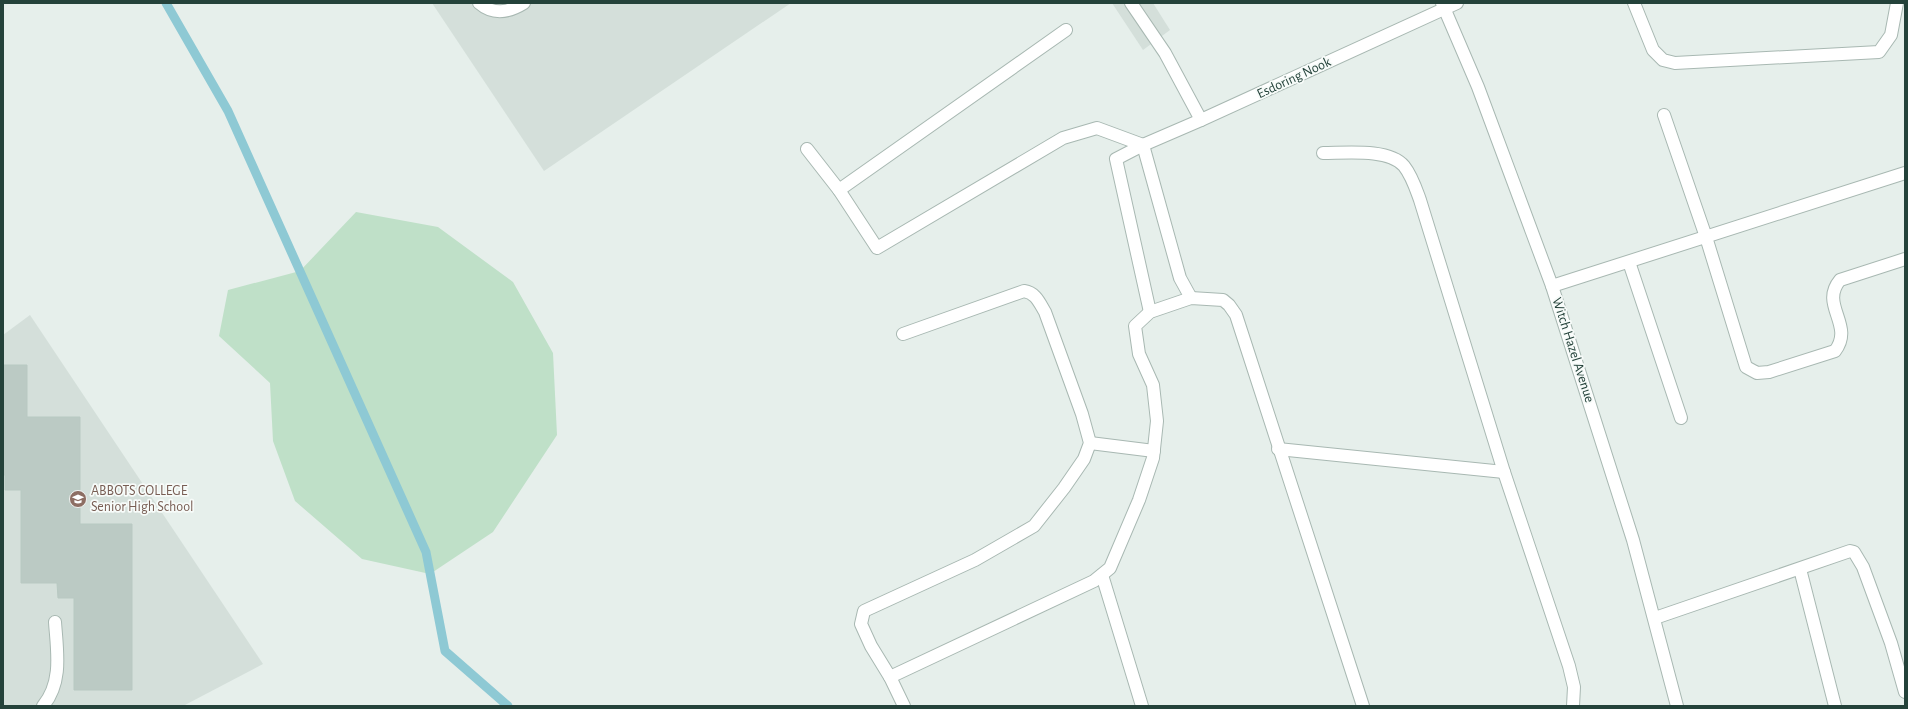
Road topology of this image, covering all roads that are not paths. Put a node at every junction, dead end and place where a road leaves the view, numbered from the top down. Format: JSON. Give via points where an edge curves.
{"nodes":[{"id":1,"x":478,"y":3,"type":"edge"},
{"id":2,"x":524,"y":3,"type":"edge"},
{"id":3,"x":1131,"y":3,"type":"edge"},
{"id":4,"x":1457,"y":3,"type":"edge"},
{"id":5,"x":1634,"y":3,"type":"edge"},
{"id":6,"x":1897,"y":3,"type":"edge"},
{"id":7,"x":1443,"y":6,"type":"edge"},
{"id":8,"x":1066,"y":30,"type":"dead end"},
{"id":9,"x":1664,"y":115,"type":"dead end"},
{"id":10,"x":1201,"y":120,"type":"junction"},
{"id":11,"x":1142,"y":145,"type":"junction"},
{"id":12,"x":807,"y":149,"type":"dead end"},
{"id":13,"x":1323,"y":153,"type":"dead end"},
{"id":14,"x":1905,"y":173,"type":"edge"},
{"id":15,"x":839,"y":190,"type":"junction"},
{"id":16,"x":1706,"y":237,"type":"junction"},
{"id":17,"x":1905,"y":259,"type":"edge"},
{"id":18,"x":1629,"y":262,"type":"junction"},
{"id":19,"x":1552,"y":286,"type":"junction"},
{"id":20,"x":1191,"y":298,"type":"junction"},
{"id":21,"x":1150,"y":312,"type":"junction"},
{"id":22,"x":903,"y":334,"type":"dead end"},
{"id":23,"x":1681,"y":418,"type":"dead end"},
{"id":24,"x":1090,"y":443,"type":"junction"},
{"id":25,"x":1278,"y":449,"type":"junction"},
{"id":26,"x":1154,"y":451,"type":"junction"},
{"id":27,"x":1504,"y":472,"type":"junction"},
{"id":28,"x":1800,"y":569,"type":"junction"},
{"id":29,"x":1102,"y":575,"type":"junction"},
{"id":30,"x":1655,"y":618,"type":"junction"},
{"id":31,"x":55,"y":622,"type":"dead end"},
{"id":32,"x":890,"y":678,"type":"junction"},
{"id":33,"x":1905,"y":692,"type":"edge"},
{"id":34,"x":43,"y":706,"type":"edge"},
{"id":35,"x":904,"y":706,"type":"edge"},
{"id":36,"x":1142,"y":706,"type":"edge"},
{"id":37,"x":1363,"y":706,"type":"edge"},
{"id":38,"x":1573,"y":706,"type":"edge"},
{"id":39,"x":1677,"y":706,"type":"edge"},
{"id":40,"x":1836,"y":706,"type":"edge"}],
"edges":[{"from":1,"to":2,"type":"street","via":[[487,10],[503,12]]},
{"from":3,"to":10,"type":"street","via":[[1165,53]]},
{"from":4,"to":7,"type":"street","name":"Esdoring Nook"},
{"from":5,"to":6,"type":"street","via":[[1653,50],[1662,60],[1675,63],[1879,52],[1891,35]]},
{"from":7,"to":10,"type":"street","name":"Esdoring Nook"},
{"from":7,"to":19,"type":"street","name":"Witch Hazel Avenue","via":[[1478,87]]},
{"from":8,"to":15,"type":"street"},
{"from":9,"to":16,"type":"street"},
{"from":10,"to":11,"type":"street","name":"Esdoring Nook"},
{"from":11,"to":15,"type":"street","via":[[1097,128],[1063,138],[877,248]]},
{"from":11,"to":20,"type":"street","via":[[1180,278]]},
{"from":11,"to":21,"type":"street","name":"Esdoring Nook","via":[[1116,159]]},
{"from":12,"to":15,"type":"street"},
{"from":13,"to":27,"type":"street","via":[[1371,153],[1392,158],[1404,166],[1412,180]]},
{"from":14,"to":16,"type":"street"},
{"from":16,"to":17,"type":"street","via":[[1746,367],[1756,373],[1769,372],[1836,351],[1843,335],[1833,298],[1835,286],[1840,280]]},
{"from":16,"to":18,"type":"street"},
{"from":18,"to":19,"type":"street"},
{"from":18,"to":23,"type":"street"},
{"from":19,"to":30,"type":"street","name":"Witch Hazel Avenue","via":[[1612,469]]},
{"from":20,"to":21,"type":"street"},
{"from":20,"to":25,"type":"street","via":[[1223,300],[1236,315]]},
{"from":21,"to":26,"type":"street","via":[[1135,326],[1139,354],[1153,385],[1157,420]]},
{"from":22,"to":24,"type":"street","via":[[1024,291],[1030,292],[1045,312]]},
{"from":24,"to":26,"type":"street"},
{"from":24,"to":32,"type":"street","via":[[1084,459],[1034,526],[975,560],[864,611],[861,624]]},
{"from":25,"to":27,"type":"street"},
{"from":25,"to":37,"type":"street"},
{"from":26,"to":29,"type":"street","via":[[1139,500],[1110,568]]},
{"from":27,"to":38,"type":"street","via":[[1568,666],[1574,687]]},
{"from":28,"to":30,"type":"street"},
{"from":28,"to":33,"type":"street","via":[[1850,552],[1856,554],[1891,643]]},
{"from":28,"to":40,"type":"street"},
{"from":29,"to":32,"type":"street"},
{"from":29,"to":36,"type":"street"},
{"from":30,"to":39,"type":"street","name":"Witch Hazel Avenue"},
{"from":31,"to":34,"type":"street","via":[[58,666],[49,698]]},
{"from":32,"to":35,"type":"street"}]}
